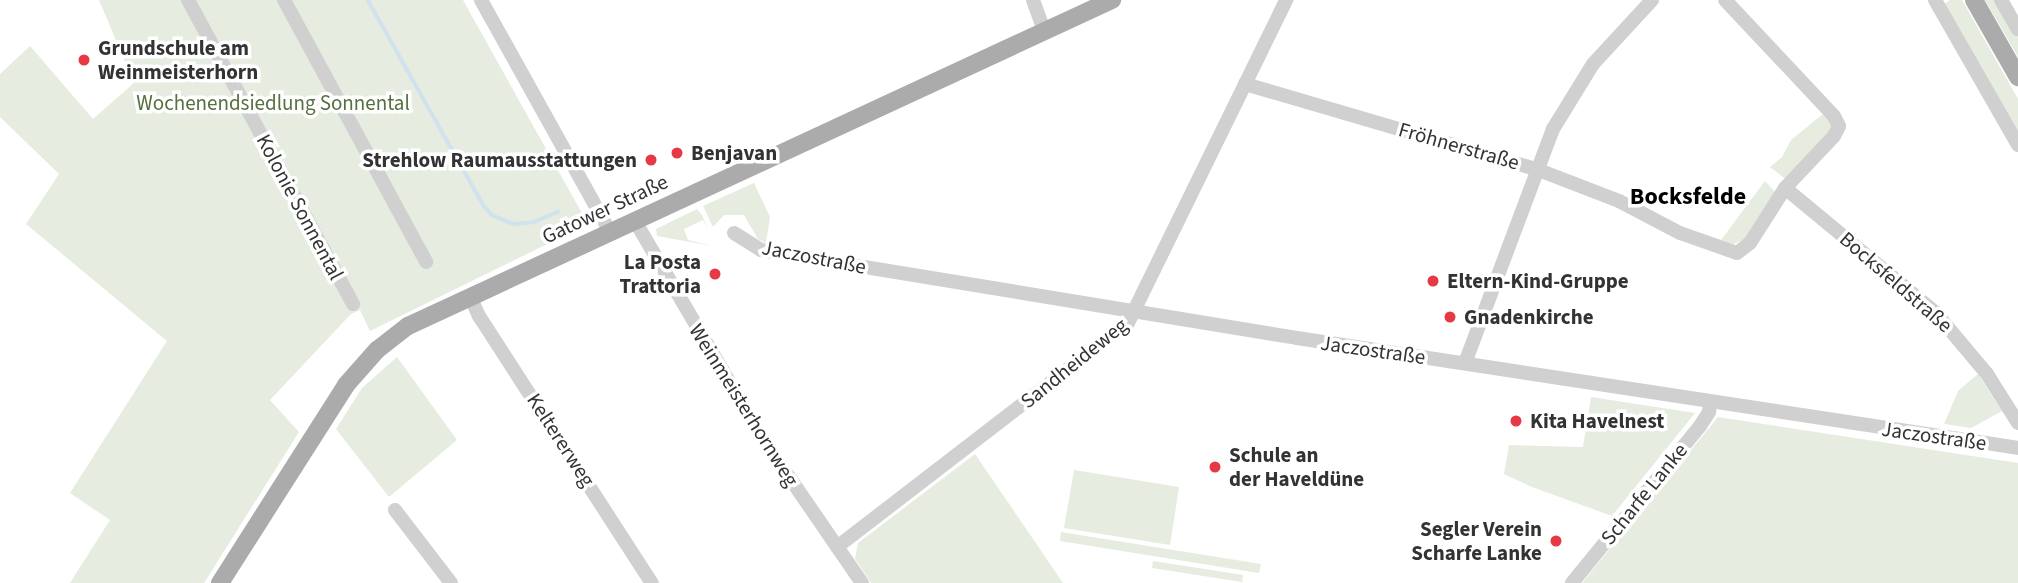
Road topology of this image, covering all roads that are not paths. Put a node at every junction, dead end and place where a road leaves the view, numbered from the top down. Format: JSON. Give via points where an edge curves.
{"nodes":[{"id":1,"x":188,"y":0,"type":"edge"},
{"id":2,"x":284,"y":0,"type":"edge"},
{"id":3,"x":1033,"y":0,"type":"edge"},
{"id":4,"x":1112,"y":0,"type":"edge"},
{"id":5,"x":1286,"y":0,"type":"edge"},
{"id":6,"x":1652,"y":0,"type":"edge"},
{"id":7,"x":1725,"y":0,"type":"edge"},
{"id":8,"x":1936,"y":0,"type":"edge"},
{"id":9,"x":1974,"y":0,"type":"edge"},
{"id":10,"x":2001,"y":0,"type":"edge"},
{"id":11,"x":485,"y":1,"type":"edge"},
{"id":12,"x":2018,"y":29,"type":"edge"},
{"id":13,"x":1044,"y":31,"type":"junction"},
{"id":14,"x":2018,"y":77,"type":"edge"},
{"id":15,"x":1245,"y":84,"type":"junction"},
{"id":16,"x":2018,"y":145,"type":"edge"},
{"id":17,"x":1536,"y":169,"type":"junction"},
{"id":18,"x":1785,"y":188,"type":"junction"},
{"id":19,"x":635,"y":221,"type":"junction"},
{"id":20,"x":610,"y":232,"type":"junction"},
{"id":21,"x":734,"y":233,"type":"dead end"},
{"id":22,"x":426,"y":262,"type":"dead end"},
{"id":23,"x":470,"y":296,"type":"junction"},
{"id":24,"x":353,"y":304,"type":"dead end"},
{"id":25,"x":1136,"y":311,"type":"junction"},
{"id":26,"x":1465,"y":363,"type":"junction"},
{"id":27,"x":1710,"y":402,"type":"junction"},
{"id":28,"x":2018,"y":423,"type":"edge"},
{"id":29,"x":2018,"y":448,"type":"edge"},
{"id":30,"x":395,"y":510,"type":"dead end"},
{"id":31,"x":837,"y":547,"type":"junction"},
{"id":32,"x":220,"y":583,"type":"edge"},
{"id":33,"x":451,"y":583,"type":"edge"},
{"id":34,"x":652,"y":583,"type":"edge"},
{"id":35,"x":862,"y":583,"type":"edge"},
{"id":36,"x":1572,"y":583,"type":"edge"}],
"edges":[{"from":1,"to":24,"type":"street","name":"Kolonie Sonnental"},
{"from":2,"to":22,"type":"street"},
{"from":3,"to":13,"type":"street"},
{"from":4,"to":13,"type":"main road","name":"Gatower Straße"},
{"from":5,"to":15,"type":"street","name":"Sandheideweg"},
{"from":6,"to":17,"type":"street","via":[[1583,79]]},
{"from":7,"to":18,"type":"street","name":"Fröhnerstraße","via":[[1837,119],[1835,136]]},
{"from":8,"to":16,"type":"street"},
{"from":9,"to":14,"type":"main road"},
{"from":10,"to":12,"type":"street"},
{"from":11,"to":20,"type":"street"},
{"from":13,"to":19,"type":"main road","name":"Gatower Straße"},
{"from":15,"to":17,"type":"street","name":"Fröhnerstraße"},
{"from":15,"to":25,"type":"street","name":"Sandheideweg"},
{"from":17,"to":18,"type":"street","name":"Fröhnerstraße","via":[[1737,253]]},
{"from":17,"to":26,"type":"street"},
{"from":18,"to":28,"type":"street","name":"Bocksfeldstraße","via":[[1935,312],[1987,374]]},
{"from":19,"to":20,"type":"main road","name":"Gatower Straße"},
{"from":19,"to":31,"type":"street","name":"Weinmeisterhornweg","via":[[763,439]]},
{"from":20,"to":23,"type":"main road","name":"Gatower Straße"},
{"from":21,"to":25,"type":"street","name":"Jaczostraße","via":[[761,250]]},
{"from":23,"to":32,"type":"main road","name":"Gatower Straße","via":[[408,326],[363,365]]},
{"from":23,"to":34,"type":"street","name":"Keltererweg"},
{"from":25,"to":26,"type":"street","name":"Jaczostraße"},
{"from":25,"to":31,"type":"street","name":"Sandheideweg","via":[[1123,328]]},
{"from":26,"to":27,"type":"street","name":"Jaczostraße"},
{"from":27,"to":29,"type":"street","name":"Jaczostraße"},
{"from":27,"to":36,"type":"street","name":"Scharfe Lanke","via":[[1700,426]]},
{"from":30,"to":33,"type":"street"},
{"from":31,"to":35,"type":"street","name":"Weinmeisterhornweg"}]}
